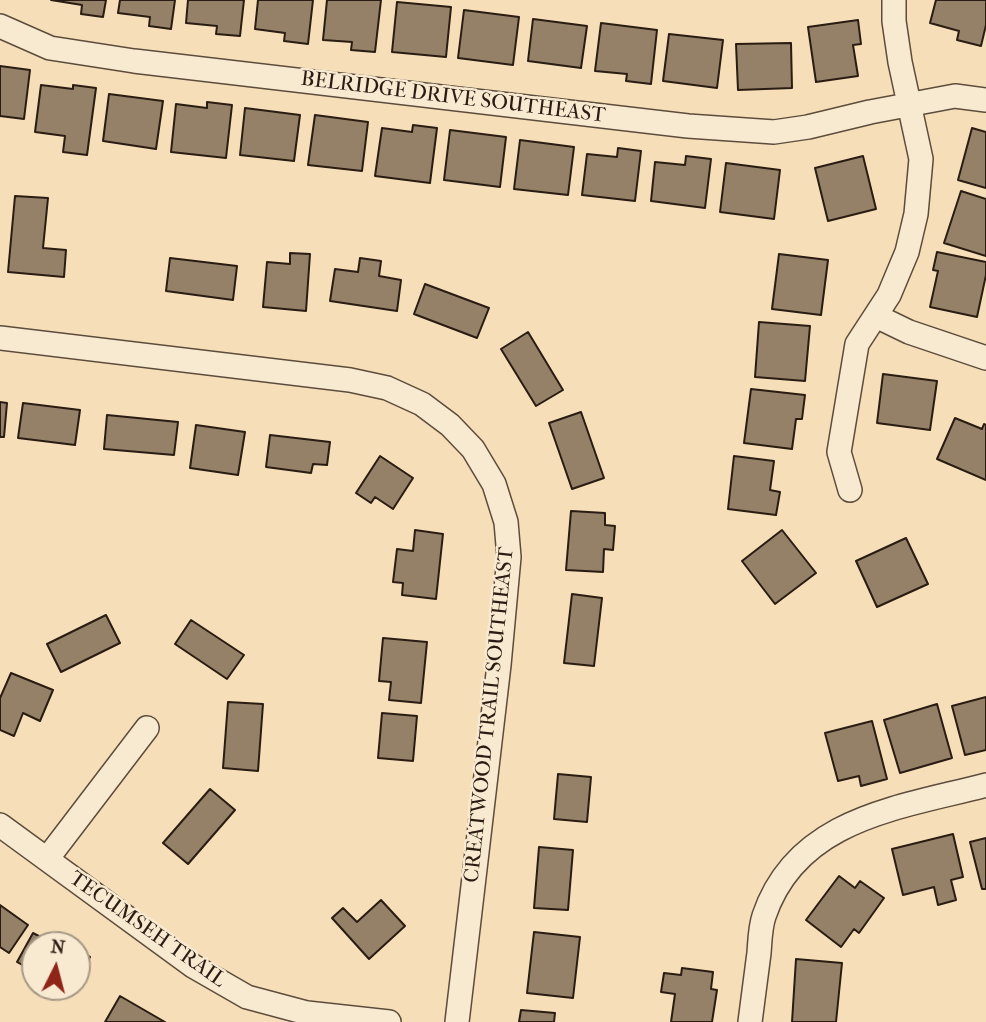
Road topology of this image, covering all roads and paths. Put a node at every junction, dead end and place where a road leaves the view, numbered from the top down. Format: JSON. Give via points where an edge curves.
{"nodes":[{"id":1,"x":894,"y":0,"type":"edge"},
{"id":2,"x":0,"y":26,"type":"edge"},
{"id":3,"x":986,"y":100,"type":"edge"},
{"id":4,"x":910,"y":104,"type":"junction"},
{"id":5,"x":876,"y":316,"type":"junction"},
{"id":6,"x":0,"y":338,"type":"edge"},
{"id":7,"x":986,"y":358,"type":"edge"},
{"id":8,"x":850,"y":490,"type":"dead end"},
{"id":9,"x":147,"y":728,"type":"dead end"},
{"id":10,"x":986,"y":785,"type":"edge"},
{"id":11,"x":0,"y":825,"type":"edge"},
{"id":12,"x":47,"y":859,"type":"junction"},
{"id":13,"x":388,"y":1022,"type":"edge"},
{"id":14,"x":457,"y":1022,"type":"edge"},
{"id":15,"x":750,"y":1022,"type":"edge"}],
"edges":[{"from":1,"to":4,"type":"street"},
{"from":2,"to":4,"type":"street","name":"BELRIDGE DRIVE SOUTHEAST","via":[[50,48],[134,61],[688,127],[774,132]]},
{"from":3,"to":4,"type":"street","name":"BELRIDGE DRIVE SOUTHEAST","via":[[955,96]]},
{"from":4,"to":5,"type":"street","via":[[921,159],[916,214],[908,251]]},
{"from":5,"to":7,"type":"street"},
{"from":5,"to":8,"type":"street","via":[[857,344],[839,452]]},
{"from":6,"to":14,"type":"street","name":"CREATWOOD TRAIL SOUTHEAST","via":[[387,388],[422,404],[473,449],[494,484],[506,522],[509,556]]},
{"from":9,"to":12,"type":"street"},
{"from":10,"to":15,"type":"street","via":[[861,820],[830,833],[806,851],[773,893],[763,919]]},
{"from":11,"to":12,"type":"street","name":"TECUMSEH TRAIL"},
{"from":12,"to":13,"type":"street","name":"TECUMSEH TRAIL","via":[[192,966],[247,997],[307,1013]]}]}
